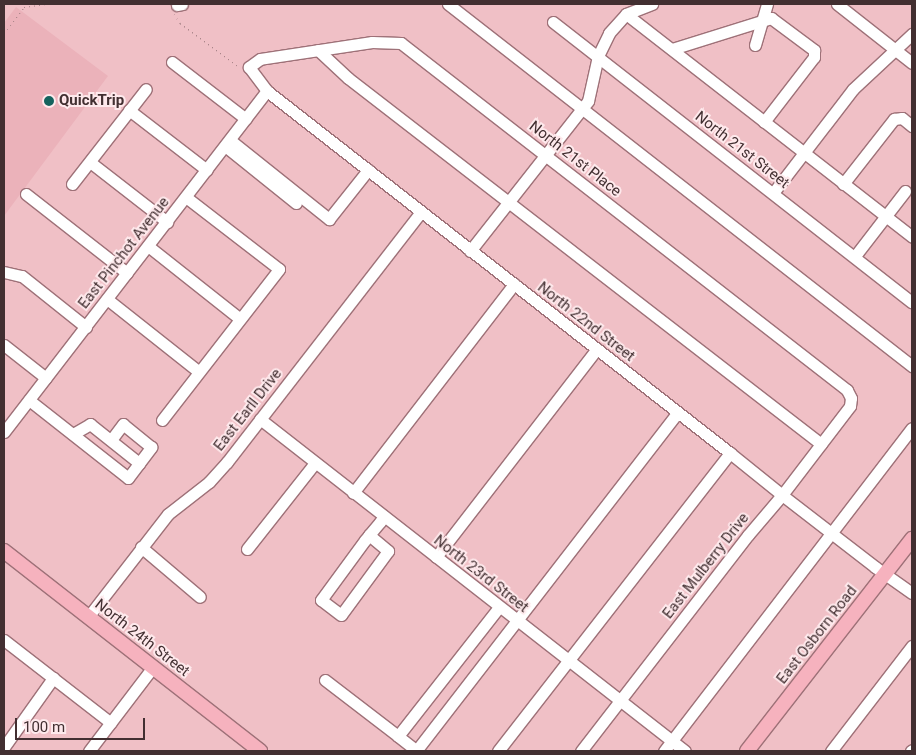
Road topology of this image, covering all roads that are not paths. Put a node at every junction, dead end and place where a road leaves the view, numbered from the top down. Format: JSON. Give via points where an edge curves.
{"nodes":[{"id":1,"x":448,"y":4,"type":"edge"},
{"id":2,"x":652,"y":4,"type":"edge"},
{"id":3,"x":767,"y":4,"type":"edge"},
{"id":4,"x":837,"y":4,"type":"edge"},
{"id":5,"x":626,"y":14,"type":"junction"},
{"id":6,"x":763,"y":19,"type":"junction"},
{"id":7,"x":553,"y":22,"type":"dead end"},
{"id":8,"x":912,"y":34,"type":"edge"},
{"id":9,"x":755,"y":45,"type":"dead end"},
{"id":10,"x":672,"y":49,"type":"junction"},
{"id":11,"x":895,"y":49,"type":"junction"},
{"id":12,"x":318,"y":50,"type":"junction"},
{"id":13,"x":598,"y":56,"type":"junction"},
{"id":14,"x":172,"y":62,"type":"dead end"},
{"id":15,"x":912,"y":63,"type":"edge"},
{"id":16,"x":249,"y":67,"type":"joint"},
{"id":17,"x":146,"y":89,"type":"dead end"},
{"id":18,"x":266,"y":91,"type":"junction"},
{"id":19,"x":583,"y":108,"type":"junction"},
{"id":20,"x":129,"y":110,"type":"junction"},
{"id":21,"x":246,"y":119,"type":"junction"},
{"id":22,"x":764,"y":122,"type":"junction"},
{"id":23,"x":912,"y":126,"type":"edge"},
{"id":24,"x":227,"y":143,"type":"junction"},
{"id":25,"x":803,"y":153,"type":"junction"},
{"id":26,"x":546,"y":154,"type":"junction"},
{"id":27,"x":90,"y":162,"type":"junction"},
{"id":28,"x":207,"y":170,"type":"junction"},
{"id":29,"x":368,"y":170,"type":"junction"},
{"id":30,"x":72,"y":184,"type":"dead end"},
{"id":31,"x":843,"y":184,"type":"junction"},
{"id":32,"x":905,"y":191,"type":"dead end"},
{"id":33,"x":773,"y":192,"type":"junction"},
{"id":34,"x":26,"y":194,"type":"dead end"},
{"id":35,"x":186,"y":197,"type":"junction"},
{"id":36,"x":509,"y":201,"type":"junction"},
{"id":37,"x":421,"y":212,"type":"junction"},
{"id":38,"x":886,"y":216,"type":"junction"},
{"id":39,"x":167,"y":222,"type":"junction"},
{"id":40,"x":326,"y":226,"type":"dead end"},
{"id":41,"x":912,"y":237,"type":"edge"},
{"id":42,"x":148,"y":246,"type":"junction"},
{"id":43,"x":470,"y":251,"type":"junction"},
{"id":44,"x":854,"y":256,"type":"junction"},
{"id":45,"x":4,"y":272,"type":"edge"},
{"id":46,"x":127,"y":273,"type":"junction"},
{"id":47,"x":514,"y":284,"type":"junction"},
{"id":48,"x":107,"y":299,"type":"junction"},
{"id":49,"x":912,"y":302,"type":"edge"},
{"id":50,"x":240,"y":319,"type":"junction"},
{"id":51,"x":86,"y":327,"type":"junction"},
{"id":52,"x":4,"y":345,"type":"edge"},
{"id":53,"x":596,"y":349,"type":"junction"},
{"id":54,"x":912,"y":366,"type":"edge"},
{"id":55,"x":200,"y":372,"type":"junction"},
{"id":56,"x":46,"y":378,"type":"junction"},
{"id":57,"x":851,"y":398,"type":"joint"},
{"id":58,"x":28,"y":400,"type":"junction"},
{"id":59,"x":678,"y":412,"type":"junction"},
{"id":60,"x":162,"y":420,"type":"dead end"},
{"id":61,"x":260,"y":420,"type":"junction"},
{"id":62,"x":912,"y":428,"type":"edge"},
{"id":63,"x":4,"y":432,"type":"edge"},
{"id":64,"x":73,"y":434,"type":"junction"},
{"id":65,"x":111,"y":440,"type":"junction"},
{"id":66,"x":821,"y":444,"type":"junction"},
{"id":67,"x":730,"y":453,"type":"junction"},
{"id":68,"x":139,"y":463,"type":"junction"},
{"id":69,"x":315,"y":463,"type":"junction"},
{"id":70,"x":353,"y":493,"type":"junction"},
{"id":71,"x":782,"y":495,"type":"junction"},
{"id":72,"x":384,"y":516,"type":"junction"},
{"id":73,"x":832,"y":534,"type":"junction"},
{"id":74,"x":369,"y":536,"type":"junction"},
{"id":75,"x":912,"y":539,"type":"edge"},
{"id":76,"x":141,"y":547,"type":"junction"},
{"id":77,"x":247,"y":549,"type":"dead end"},
{"id":78,"x":4,"y":551,"type":"edge"},
{"id":79,"x":436,"y":557,"type":"junction"},
{"id":80,"x":886,"y":573,"type":"junction"},
{"id":81,"x":912,"y":593,"type":"edge"},
{"id":82,"x":200,"y":597,"type":"dead end"},
{"id":83,"x":499,"y":607,"type":"junction"},
{"id":84,"x":88,"y":617,"type":"junction"},
{"id":85,"x":517,"y":620,"type":"junction"},
{"id":86,"x":4,"y":640,"type":"edge"},
{"id":87,"x":912,"y":646,"type":"edge"},
{"id":88,"x":568,"y":660,"type":"junction"},
{"id":89,"x":152,"y":667,"type":"junction"},
{"id":90,"x":53,"y":678,"type":"junction"},
{"id":91,"x":325,"y":680,"type":"dead end"},
{"id":92,"x":620,"y":701,"type":"junction"},
{"id":93,"x":110,"y":723,"type":"junction"},
{"id":94,"x":398,"y":736,"type":"junction"},
{"id":95,"x":672,"y":741,"type":"junction"},
{"id":96,"x":4,"y":747,"type":"edge"},
{"id":97,"x":256,"y":750,"type":"edge"},
{"id":98,"x":89,"y":751,"type":"edge"},
{"id":99,"x":417,"y":751,"type":"edge"},
{"id":100,"x":498,"y":751,"type":"edge"},
{"id":101,"x":581,"y":751,"type":"edge"},
{"id":102,"x":664,"y":751,"type":"edge"},
{"id":103,"x":685,"y":751,"type":"edge"},
{"id":104,"x":746,"y":751,"type":"edge"},
{"id":105,"x":831,"y":751,"type":"edge"}],
"edges":[{"from":1,"to":19,"type":"street"},
{"from":2,"to":5,"type":"street"},
{"from":3,"to":6,"type":"street"},
{"from":4,"to":11,"type":"street"},
{"from":5,"to":10,"type":"street"},
{"from":5,"to":13,"type":"street","via":[[609,33]]},
{"from":6,"to":9,"type":"street"},
{"from":6,"to":10,"type":"street"},
{"from":6,"to":22,"type":"street","via":[[776,21],[814,50],[814,57]]},
{"from":7,"to":13,"type":"street","name":"North 21st Street"},
{"from":8,"to":11,"type":"street"},
{"from":10,"to":22,"type":"street"},
{"from":11,"to":15,"type":"street"},
{"from":11,"to":25,"type":"street","via":[[853,89]]},
{"from":12,"to":16,"type":"street","name":"North 21st Place","via":[[260,59]]},
{"from":12,"to":26,"type":"street","name":"North 21st Place","via":[[390,40],[401,43]]},
{"from":12,"to":36,"type":"street","via":[[348,78]]},
{"from":13,"to":19,"type":"street","via":[[592,91]]},
{"from":13,"to":33,"type":"street","name":"North 21st Street"},
{"from":14,"to":21,"type":"street"},
{"from":16,"to":18,"type":"street","name":"North 22nd Street"},
{"from":17,"to":20,"type":"street"},
{"from":18,"to":21,"type":"street","name":"East Pinchot Avenue"},
{"from":18,"to":29,"type":"street","name":"North 22nd Street"},
{"from":19,"to":26,"type":"street"},
{"from":19,"to":54,"type":"street"},
{"from":20,"to":27,"type":"street"},
{"from":20,"to":28,"type":"street"},
{"from":21,"to":24,"type":"street","name":"East Pinchot Avenue"},
{"from":22,"to":25,"type":"street"},
{"from":23,"to":31,"type":"street","via":[[902,118],[894,119]]},
{"from":24,"to":28,"type":"street","name":"East Pinchot Avenue"},
{"from":24,"to":29,"type":"street","via":[[329,219]]},
{"from":24,"to":40,"type":"street"},
{"from":25,"to":31,"type":"street"},
{"from":25,"to":33,"type":"street"},
{"from":26,"to":36,"type":"street"},
{"from":26,"to":57,"type":"street","name":"North 21st Place","via":[[840,384]]},
{"from":27,"to":30,"type":"street"},
{"from":27,"to":39,"type":"street"},
{"from":28,"to":35,"type":"street","name":"East Pinchot Avenue"},
{"from":29,"to":37,"type":"street","name":"North 22nd Street"},
{"from":31,"to":38,"type":"street"},
{"from":32,"to":38,"type":"street"},
{"from":33,"to":44,"type":"street","name":"North 21st Street"},
{"from":34,"to":46,"type":"street"},
{"from":35,"to":39,"type":"street","name":"East Pinchot Avenue"},
{"from":35,"to":50,"type":"street","via":[[279,269]]},
{"from":36,"to":43,"type":"street"},
{"from":36,"to":66,"type":"street"},
{"from":37,"to":43,"type":"street","name":"North 22nd Street"},
{"from":37,"to":61,"type":"street","name":"East Earll Drive"},
{"from":38,"to":41,"type":"street"},
{"from":38,"to":44,"type":"street"},
{"from":39,"to":42,"type":"street","name":"East Pinchot Avenue"},
{"from":42,"to":46,"type":"street","name":"East Pinchot Avenue"},
{"from":42,"to":50,"type":"street"},
{"from":43,"to":47,"type":"street","name":"North 22nd Street"},
{"from":44,"to":49,"type":"street","name":"North 21st Street"},
{"from":45,"to":51,"type":"street","via":[[22,276]]},
{"from":46,"to":48,"type":"street","name":"East Pinchot Avenue"},
{"from":47,"to":53,"type":"street","name":"North 22nd Street"},
{"from":47,"to":70,"type":"street"},
{"from":48,"to":51,"type":"street","name":"East Pinchot Avenue"},
{"from":48,"to":55,"type":"street"},
{"from":50,"to":55,"type":"street"},
{"from":51,"to":56,"type":"street","name":"East Pinchot Avenue"},
{"from":52,"to":56,"type":"street"},
{"from":53,"to":59,"type":"street","name":"North 22nd Street"},
{"from":53,"to":79,"type":"street"},
{"from":55,"to":60,"type":"street"},
{"from":56,"to":58,"type":"street","name":"East Pinchot Avenue"},
{"from":57,"to":66,"type":"street","name":"East Mulberry Drive","via":[[850,406]]},
{"from":58,"to":63,"type":"street","name":"East Pinchot Avenue"},
{"from":58,"to":64,"type":"street"},
{"from":59,"to":67,"type":"street","name":"North 22nd Street"},
{"from":59,"to":85,"type":"street"},
{"from":61,"to":69,"type":"street","name":"North 23rd Street"},
{"from":61,"to":76,"type":"street","name":"East Earll Drive","via":[[216,475],[168,514]]},
{"from":62,"to":73,"type":"street"},
{"from":64,"to":65,"type":"street","via":[[90,424]]},
{"from":64,"to":68,"type":"street","via":[[128,478]]},
{"from":65,"to":68,"type":"street"},
{"from":65,"to":68,"type":"street","via":[[123,424],[151,447]]},
{"from":66,"to":71,"type":"street","name":"East Mulberry Drive"},
{"from":67,"to":71,"type":"street","name":"North 22nd Street"},
{"from":67,"to":88,"type":"street"},
{"from":69,"to":70,"type":"street","name":"North 23rd Street"},
{"from":69,"to":77,"type":"street"},
{"from":70,"to":72,"type":"street","name":"North 23rd Street"},
{"from":71,"to":73,"type":"street","name":"North 22nd Street"},
{"from":71,"to":92,"type":"street","name":"East Mulberry Drive"},
{"from":72,"to":74,"type":"street"},
{"from":72,"to":79,"type":"street","name":"North 23rd Street"},
{"from":73,"to":80,"type":"street","name":"North 22nd Street"},
{"from":73,"to":95,"type":"street"},
{"from":74,"to":74,"type":"street","via":[[321,600],[340,615],[388,551]]},
{"from":75,"to":80,"type":"main road","name":"East Osborn Road"},
{"from":76,"to":82,"type":"street"},
{"from":76,"to":84,"type":"street","name":"East Earll Drive"},
{"from":78,"to":84,"type":"main road","name":"North 24th Street"},
{"from":79,"to":83,"type":"street","name":"North 23rd Street"},
{"from":80,"to":81,"type":"street","name":"North 22nd Street"},
{"from":80,"to":104,"type":"main road","name":"East Osborn Road"},
{"from":83,"to":85,"type":"street","name":"North 23rd Street"},
{"from":83,"to":94,"type":"street"},
{"from":84,"to":89,"type":"main road","name":"North 24th Street"},
{"from":85,"to":88,"type":"street","name":"North 23rd Street"},
{"from":85,"to":99,"type":"street"},
{"from":86,"to":90,"type":"street"},
{"from":87,"to":105,"type":"street"},
{"from":88,"to":92,"type":"street","name":"North 23rd Street"},
{"from":88,"to":100,"type":"street"},
{"from":89,"to":93,"type":"street"},
{"from":89,"to":97,"type":"main road","name":"North 24th Street"},
{"from":90,"to":93,"type":"street"},
{"from":90,"to":96,"type":"street"},
{"from":91,"to":94,"type":"street"},
{"from":92,"to":95,"type":"street","name":"North 23rd Street"},
{"from":92,"to":101,"type":"street","name":"East Mulberry Drive"},
{"from":93,"to":98,"type":"street"},
{"from":94,"to":99,"type":"street"},
{"from":95,"to":102,"type":"street"},
{"from":95,"to":103,"type":"street","name":"North 23rd Street"}]}
